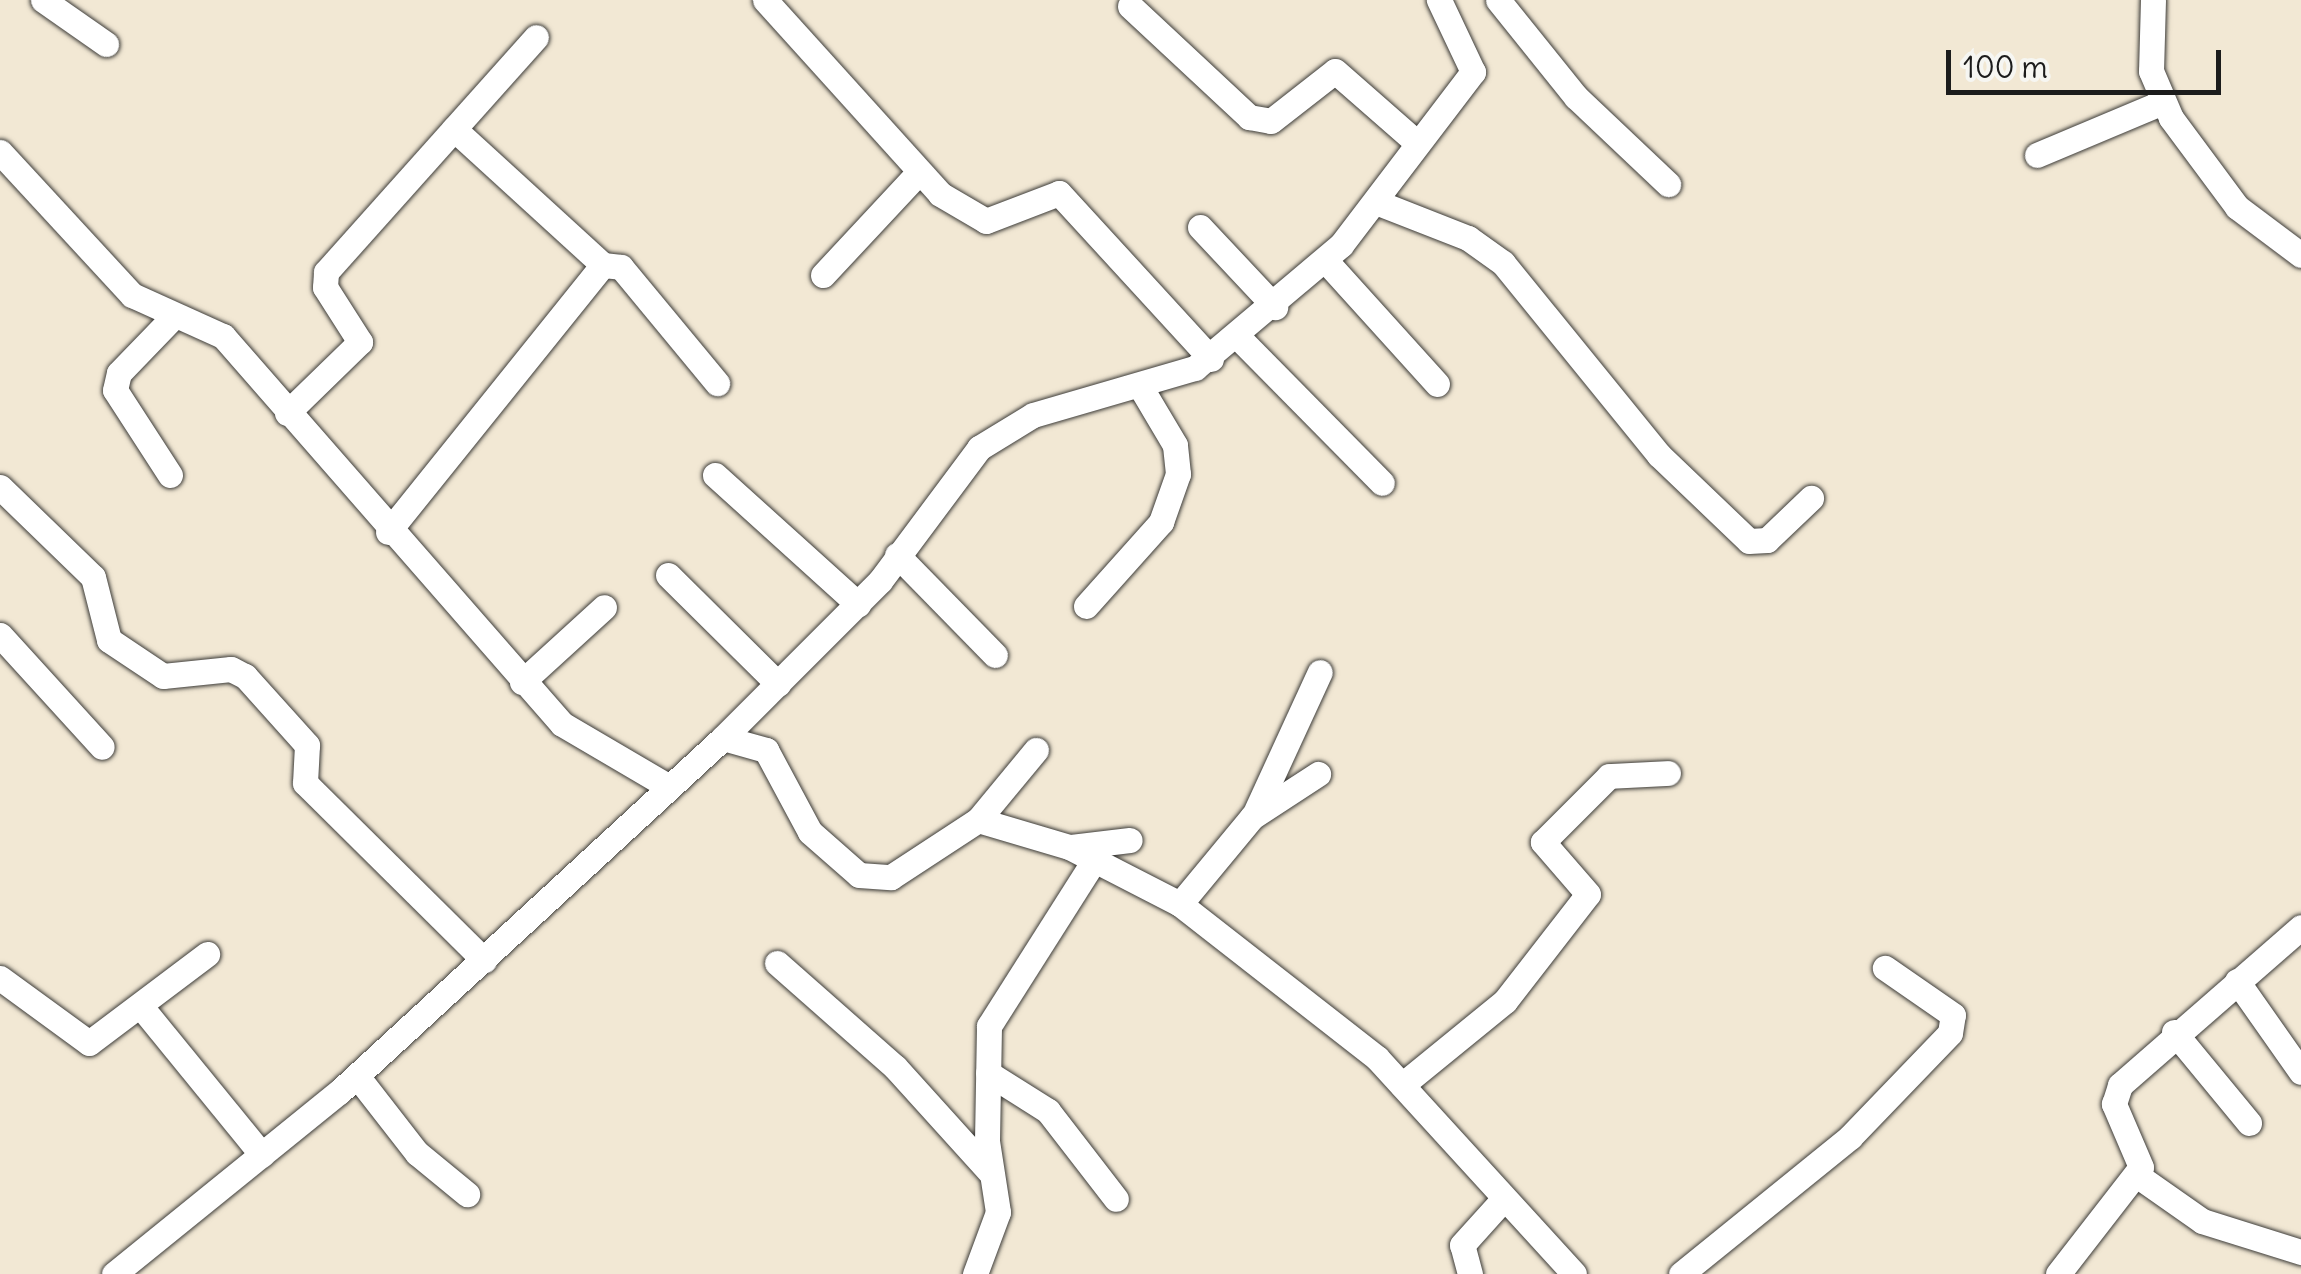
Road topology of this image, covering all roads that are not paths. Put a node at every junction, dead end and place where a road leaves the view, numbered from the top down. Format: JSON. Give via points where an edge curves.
{"nodes":[{"id":1,"x":43,"y":0,"type":"edge"},
{"id":2,"x":765,"y":0,"type":"edge"},
{"id":3,"x":1440,"y":0,"type":"edge"},
{"id":4,"x":1498,"y":0,"type":"edge"},
{"id":5,"x":2153,"y":0,"type":"edge"},
{"id":6,"x":1130,"y":6,"type":"dead end"},
{"id":7,"x":536,"y":37,"type":"dead end"},
{"id":8,"x":106,"y":44,"type":"dead end"},
{"id":9,"x":2163,"y":102,"type":"junction"},
{"id":10,"x":454,"y":129,"type":"junction"},
{"id":11,"x":1415,"y":141,"type":"junction"},
{"id":12,"x":0,"y":152,"type":"edge"},
{"id":13,"x":2037,"y":156,"type":"dead end"},
{"id":14,"x":920,"y":172,"type":"junction"},
{"id":15,"x":1668,"y":184,"type":"dead end"},
{"id":16,"x":1376,"y":202,"type":"junction"},
{"id":17,"x":1200,"y":227,"type":"dead end"},
{"id":18,"x":2301,"y":254,"type":"edge"},
{"id":19,"x":1325,"y":260,"type":"junction"},
{"id":20,"x":602,"y":265,"type":"junction"},
{"id":21,"x":823,"y":275,"type":"dead end"},
{"id":22,"x":1275,"y":306,"type":"junction"},
{"id":23,"x":173,"y":317,"type":"junction"},
{"id":24,"x":1240,"y":339,"type":"junction"},
{"id":25,"x":1211,"y":359,"type":"junction"},
{"id":26,"x":717,"y":384,"type":"dead end"},
{"id":27,"x":1437,"y":384,"type":"dead end"},
{"id":28,"x":1143,"y":390,"type":"junction"},
{"id":29,"x":287,"y":413,"type":"junction"},
{"id":30,"x":170,"y":475,"type":"dead end"},
{"id":31,"x":715,"y":475,"type":"dead end"},
{"id":32,"x":1382,"y":483,"type":"dead end"},
{"id":33,"x":0,"y":487,"type":"edge"},
{"id":34,"x":1811,"y":498,"type":"dead end"},
{"id":35,"x":388,"y":532,"type":"junction"},
{"id":36,"x":897,"y":555,"type":"junction"},
{"id":37,"x":668,"y":575,"type":"dead end"},
{"id":38,"x":858,"y":604,"type":"junction"},
{"id":39,"x":1086,"y":606,"type":"dead end"},
{"id":40,"x":604,"y":607,"type":"dead end"},
{"id":41,"x":0,"y":635,"type":"edge"},
{"id":42,"x":995,"y":655,"type":"dead end"},
{"id":43,"x":1320,"y":672,"type":"dead end"},
{"id":44,"x":522,"y":682,"type":"junction"},
{"id":45,"x":778,"y":684,"type":"junction"},
{"id":46,"x":723,"y":738,"type":"junction"},
{"id":47,"x":102,"y":747,"type":"dead end"},
{"id":48,"x":1036,"y":750,"type":"dead end"},
{"id":49,"x":1318,"y":774,"type":"dead end"},
{"id":50,"x":1668,"y":774,"type":"dead end"},
{"id":51,"x":666,"y":786,"type":"junction"},
{"id":52,"x":1252,"y":817,"type":"junction"},
{"id":53,"x":978,"y":820,"type":"junction"},
{"id":54,"x":1130,"y":840,"type":"dead end"},
{"id":55,"x":1068,"y":847,"type":"junction"},
{"id":56,"x":1095,"y":859,"type":"junction"},
{"id":57,"x":1180,"y":904,"type":"junction"},
{"id":58,"x":2301,"y":927,"type":"edge"},
{"id":59,"x":207,"y":954,"type":"dead end"},
{"id":60,"x":484,"y":960,"type":"junction"},
{"id":61,"x":777,"y":963,"type":"dead end"},
{"id":62,"x":1885,"y":968,"type":"dead end"},
{"id":63,"x":0,"y":978,"type":"edge"},
{"id":64,"x":2237,"y":981,"type":"junction"},
{"id":65,"x":143,"y":1009,"type":"junction"},
{"id":66,"x":2174,"y":1032,"type":"junction"},
{"id":67,"x":2301,"y":1072,"type":"edge"},
{"id":68,"x":988,"y":1074,"type":"junction"},
{"id":69,"x":357,"y":1076,"type":"junction"},
{"id":70,"x":1402,"y":1085,"type":"junction"},
{"id":71,"x":2249,"y":1123,"type":"dead end"},
{"id":72,"x":262,"y":1155,"type":"junction"},
{"id":73,"x":989,"y":1171,"type":"junction"},
{"id":74,"x":2138,"y":1176,"type":"junction"},
{"id":75,"x":466,"y":1194,"type":"dead end"},
{"id":76,"x":1116,"y":1199,"type":"dead end"},
{"id":77,"x":1500,"y":1203,"type":"junction"},
{"id":78,"x":2301,"y":1252,"type":"edge"},
{"id":79,"x":114,"y":1274,"type":"edge"},
{"id":80,"x":976,"y":1274,"type":"edge"},
{"id":81,"x":1470,"y":1274,"type":"edge"},
{"id":82,"x":1574,"y":1274,"type":"edge"},
{"id":83,"x":1681,"y":1274,"type":"edge"},
{"id":84,"x":2058,"y":1274,"type":"edge"}],
"edges":[{"from":1,"to":8,"type":"street"},
{"from":2,"to":14,"type":"street"},
{"from":3,"to":11,"type":"street","via":[[1473,72]]},
{"from":4,"to":15,"type":"street","via":[[1598,121]]},
{"from":5,"to":9,"type":"street","via":[[2149,54]]},
{"from":6,"to":11,"type":"street","via":[[1250,117],[1270,121],[1336,72]]},
{"from":7,"to":10,"type":"street"},
{"from":9,"to":13,"type":"street"},
{"from":9,"to":18,"type":"street","via":[[2237,208]]},
{"from":10,"to":20,"type":"street"},
{"from":10,"to":29,"type":"street","via":[[326,272],[324,287],[360,342]]},
{"from":11,"to":16,"type":"street"},
{"from":12,"to":23,"type":"street","via":[[132,295]]},
{"from":14,"to":21,"type":"street"},
{"from":14,"to":25,"type":"street","via":[[986,221],[1050,192],[1066,198]]},
{"from":16,"to":19,"type":"street"},
{"from":16,"to":34,"type":"street","via":[[1468,238],[1503,263],[1659,455],[1749,541],[1766,540]]},
{"from":17,"to":22,"type":"street"},
{"from":19,"to":22,"type":"street"},
{"from":19,"to":27,"type":"street"},
{"from":20,"to":26,"type":"street","via":[[621,267]]},
{"from":20,"to":35,"type":"street"},
{"from":22,"to":24,"type":"street"},
{"from":23,"to":29,"type":"street","via":[[210,326]]},
{"from":23,"to":30,"type":"street","via":[[119,373],[114,390]]},
{"from":24,"to":25,"type":"street"},
{"from":24,"to":32,"type":"street"},
{"from":25,"to":28,"type":"street"},
{"from":28,"to":36,"type":"street","via":[[1000,432]]},
{"from":28,"to":39,"type":"street","via":[[1178,458],[1174,490],[1161,522]]},
{"from":29,"to":35,"type":"street"},
{"from":31,"to":38,"type":"street"},
{"from":33,"to":60,"type":"street","via":[[94,577],[109,640],[163,676],[232,669],[245,676],[307,745],[306,782]]},
{"from":35,"to":44,"type":"street"},
{"from":36,"to":38,"type":"street"},
{"from":36,"to":42,"type":"street"},
{"from":37,"to":45,"type":"street"},
{"from":38,"to":45,"type":"street"},
{"from":40,"to":44,"type":"street"},
{"from":41,"to":47,"type":"street"},
{"from":43,"to":52,"type":"street"},
{"from":44,"to":51,"type":"street","via":[[562,724]]},
{"from":45,"to":46,"type":"street"},
{"from":46,"to":51,"type":"street"},
{"from":46,"to":53,"type":"street","via":[[766,750],[810,832],[859,874],[890,877]]},
{"from":48,"to":53,"type":"street"},
{"from":49,"to":52,"type":"street"},
{"from":50,"to":70,"type":"street","via":[[1609,776],[1542,842],[1588,894],[1505,1001]]},
{"from":51,"to":60,"type":"street"},
{"from":52,"to":57,"type":"street"},
{"from":53,"to":55,"type":"street"},
{"from":54,"to":55,"type":"street"},
{"from":55,"to":56,"type":"street"},
{"from":56,"to":57,"type":"street"},
{"from":56,"to":68,"type":"street","via":[[993,1014]]},
{"from":57,"to":70,"type":"street"},
{"from":58,"to":64,"type":"street"},
{"from":59,"to":65,"type":"street"},
{"from":60,"to":69,"type":"street"},
{"from":61,"to":73,"type":"street","via":[[894,1067]]},
{"from":62,"to":83,"type":"street","via":[[1953,1015],[1950,1033],[1850,1137]]},
{"from":63,"to":65,"type":"street","via":[[77,1041],[88,1043]]},
{"from":64,"to":66,"type":"street"},
{"from":64,"to":67,"type":"street"},
{"from":65,"to":72,"type":"street"},
{"from":66,"to":71,"type":"street"},
{"from":66,"to":74,"type":"street","via":[[2115,1095],[2140,1157]]},
{"from":68,"to":73,"type":"street"},
{"from":68,"to":76,"type":"street","via":[[1048,1112]]},
{"from":69,"to":72,"type":"street"},
{"from":69,"to":75,"type":"street","via":[[418,1154]]},
{"from":70,"to":77,"type":"street"},
{"from":72,"to":79,"type":"street"},
{"from":73,"to":80,"type":"street","via":[[998,1220]]},
{"from":74,"to":78,"type":"street","via":[[2202,1221]]},
{"from":74,"to":84,"type":"street"},
{"from":77,"to":81,"type":"street","via":[[1462,1245]]},
{"from":77,"to":82,"type":"street"}]}
